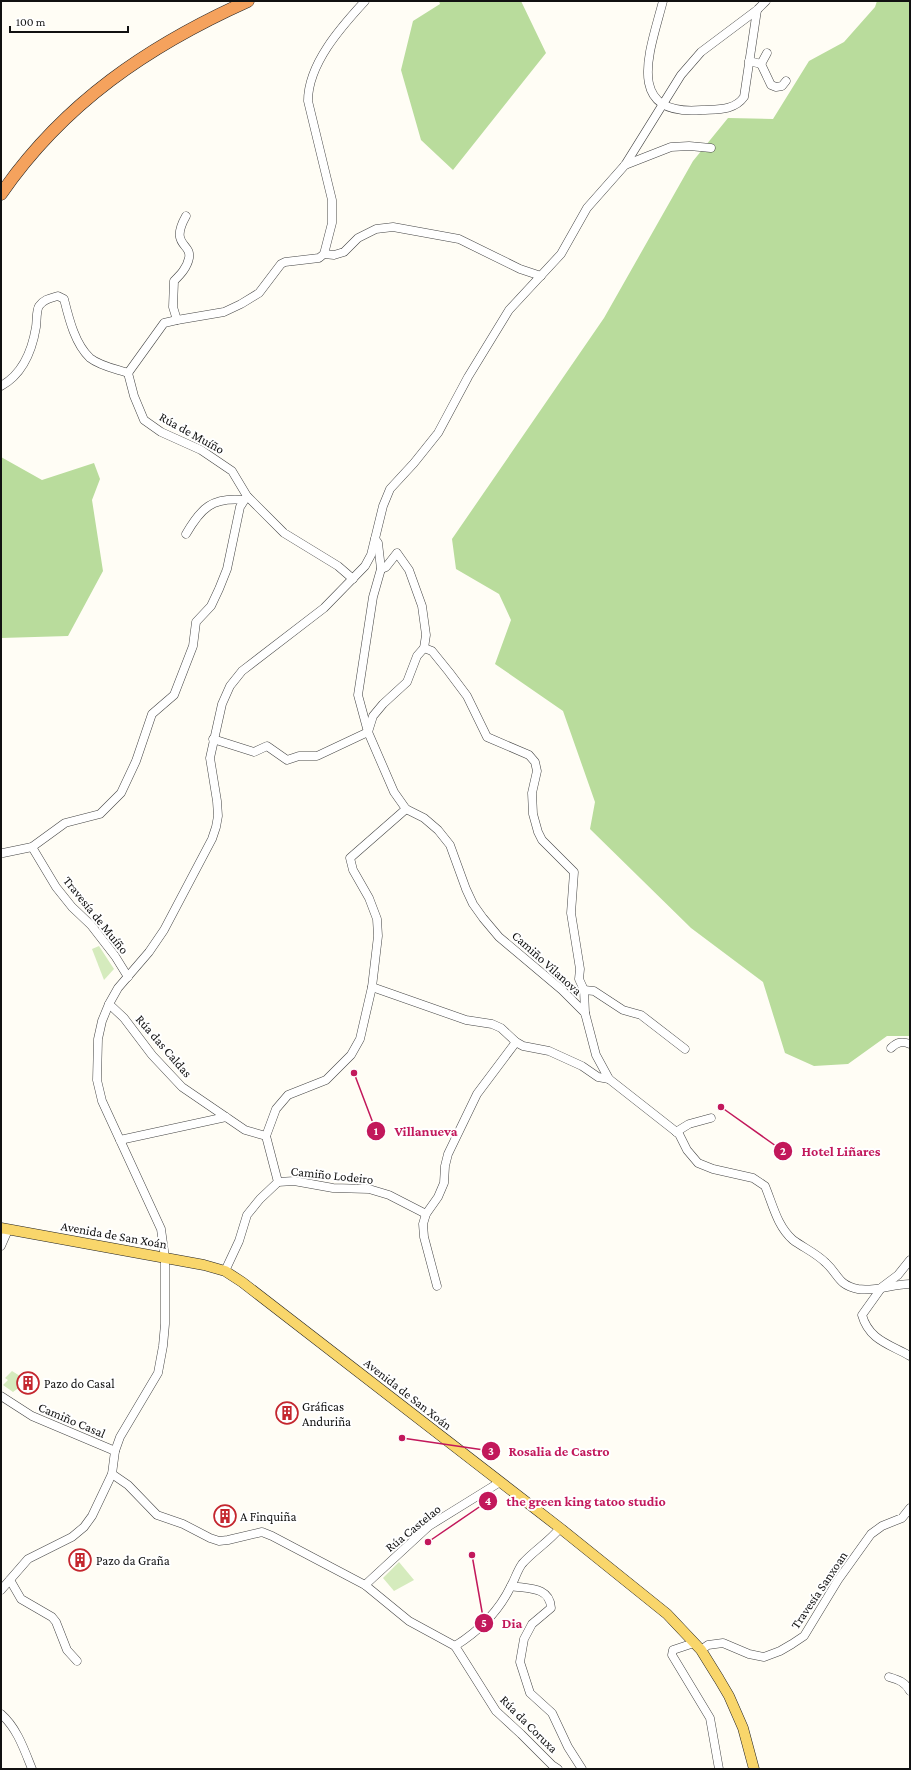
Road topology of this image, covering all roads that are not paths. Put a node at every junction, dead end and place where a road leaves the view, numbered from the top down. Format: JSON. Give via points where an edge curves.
{"nodes":[{"id":1,"x":248,"y":1,"type":"edge"},
{"id":2,"x":365,"y":1,"type":"edge"},
{"id":3,"x":663,"y":1,"type":"edge"},
{"id":4,"x":765,"y":2,"type":"edge"},
{"id":5,"x":758,"y":10,"type":"junction"},
{"id":6,"x":767,"y":53,"type":"dead end"},
{"id":7,"x":749,"y":61,"type":"junction"},
{"id":8,"x":761,"y":64,"type":"junction"},
{"id":9,"x":786,"y":81,"type":"dead end"},
{"id":10,"x":663,"y":105,"type":"junction"},
{"id":11,"x":710,"y":148,"type":"dead end"},
{"id":12,"x":625,"y":165,"type":"junction"},
{"id":13,"x":1,"y":194,"type":"edge"},
{"id":14,"x":186,"y":216,"type":"dead end"},
{"id":15,"x":324,"y":254,"type":"junction"},
{"id":16,"x":541,"y":276,"type":"junction"},
{"id":17,"x":177,"y":320,"type":"junction"},
{"id":18,"x":128,"y":373,"type":"junction"},
{"id":19,"x":1,"y":386,"type":"edge"},
{"id":20,"x":245,"y":498,"type":"junction"},
{"id":21,"x":186,"y":534,"type":"dead end"},
{"id":22,"x":375,"y":539,"type":"junction"},
{"id":23,"x":381,"y":569,"type":"junction"},
{"id":24,"x":353,"y":579,"type":"junction"},
{"id":25,"x":424,"y":648,"type":"junction"},
{"id":26,"x":368,"y":732,"type":"junction"},
{"id":27,"x":213,"y":739,"type":"junction"},
{"id":28,"x":406,"y":810,"type":"junction"},
{"id":29,"x":32,"y":847,"type":"junction"},
{"id":30,"x":3,"y":853,"type":"dead end"},
{"id":31,"x":128,"y":977,"type":"junction"},
{"id":32,"x":372,"y":987,"type":"junction"},
{"id":33,"x":584,"y":990,"type":"junction"},
{"id":34,"x":109,"y":1004,"type":"junction"},
{"id":35,"x":585,"y":1013,"type":"junction"},
{"id":36,"x":516,"y":1042,"type":"junction"},
{"id":37,"x":910,"y":1044,"type":"edge"},
{"id":38,"x":891,"y":1048,"type":"dead end"},
{"id":39,"x":685,"y":1049,"type":"dead end"},
{"id":40,"x":609,"y":1079,"type":"junction"},
{"id":41,"x":226,"y":1118,"type":"junction"},
{"id":42,"x":711,"y":1118,"type":"dead end"},
{"id":43,"x":676,"y":1132,"type":"junction"},
{"id":44,"x":266,"y":1136,"type":"junction"},
{"id":45,"x":120,"y":1140,"type":"junction"},
{"id":46,"x":278,"y":1182,"type":"junction"},
{"id":47,"x":426,"y":1214,"type":"junction"},
{"id":48,"x":5,"y":1229,"type":"edge"},
{"id":49,"x":1,"y":1246,"type":"edge"},
{"id":50,"x":165,"y":1258,"type":"junction"},
{"id":51,"x":910,"y":1260,"type":"edge"},
{"id":52,"x":225,"y":1271,"type":"junction"},
{"id":53,"x":910,"y":1284,"type":"edge"},
{"id":54,"x":437,"y":1286,"type":"dead end"},
{"id":55,"x":882,"y":1287,"type":"junction"},
{"id":56,"x":910,"y":1356,"type":"edge"},
{"id":57,"x":1,"y":1396,"type":"edge"},
{"id":58,"x":115,"y":1451,"type":"junction"},
{"id":59,"x":112,"y":1474,"type":"junction"},
{"id":60,"x":500,"y":1482,"type":"junction"},
{"id":61,"x":910,"y":1508,"type":"edge"},
{"id":62,"x":560,"y":1528,"type":"junction"},
{"id":63,"x":10,"y":1580,"type":"junction"},
{"id":64,"x":365,"y":1585,"type":"junction"},
{"id":65,"x":512,"y":1586,"type":"junction"},
{"id":66,"x":1,"y":1590,"type":"edge"},
{"id":67,"x":456,"y":1646,"type":"junction"},
{"id":68,"x":697,"y":1646,"type":"junction"},
{"id":69,"x":77,"y":1661,"type":"dead end"},
{"id":70,"x":889,"y":1677,"type":"dead end"},
{"id":71,"x":910,"y":1691,"type":"edge"},
{"id":72,"x":1,"y":1714,"type":"edge"},
{"id":73,"x":32,"y":1769,"type":"edge"},
{"id":74,"x":558,"y":1769,"type":"edge"},
{"id":75,"x":582,"y":1769,"type":"edge"},
{"id":76,"x":719,"y":1769,"type":"edge"},
{"id":77,"x":754,"y":1769,"type":"edge"}],
"edges":[{"from":1,"to":13,"type":"highway","via":[[152,50],[115,76],[46,138]]},
{"from":2,"to":15,"type":"street","via":[[324,51],[308,90],[308,100],[332,200],[332,223]]},
{"from":3,"to":10,"type":"street","via":[[647,76],[649,90]]},
{"from":4,"to":5,"type":"street"},
{"from":5,"to":7,"type":"street"},
{"from":5,"to":10,"type":"street","via":[[701,52],[681,76]]},
{"from":6,"to":8,"type":"street"},
{"from":7,"to":8,"type":"street"},
{"from":7,"to":10,"type":"street","via":[[744,98],[739,104],[729,108],[685,112]]},
{"from":8,"to":9,"type":"street","via":[[771,85],[782,86]]},
{"from":10,"to":12,"type":"street"},
{"from":11,"to":12,"type":"street","via":[[671,147]]},
{"from":12,"to":16,"type":"street","via":[[587,208],[561,254]]},
{"from":14,"to":17,"type":"street","via":[[179,235],[189,258],[185,269],[174,282],[173,307]]},
{"from":15,"to":16,"type":"street","via":[[344,252],[358,238],[376,229],[394,227],[460,239],[520,269]]},
{"from":15,"to":17,"type":"street","via":[[319,258],[281,264],[259,292],[242,304],[224,312]]},
{"from":16,"to":22,"type":"street","via":[[509,310],[468,377],[438,433],[390,489]]},
{"from":17,"to":18,"type":"street","via":[[164,324]]},
{"from":18,"to":19,"type":"street","via":[[90,358],[74,332],[64,299],[58,296],[46,299],[39,307],[34,340],[28,357],[20,372]]},
{"from":18,"to":20,"type":"street","name":"Rúa de Muíño","via":[[144,420],[161,432],[201,450],[232,471]]},
{"from":20,"to":21,"type":"street","via":[[218,502],[205,508],[196,516]]},
{"from":20,"to":24,"type":"street","name":"Rúa de Muíño","via":[[284,533],[338,566]]},
{"from":20,"to":29,"type":"street","via":[[240,507],[227,569],[219,589],[211,606],[196,622],[193,646],[174,695],[152,714],[136,761],[121,793],[100,814],[65,823]]},
{"from":22,"to":23,"type":"street","via":[[378,543]]},
{"from":22,"to":24,"type":"street","via":[[368,561]]},
{"from":23,"to":25,"type":"street","via":[[397,553],[409,570],[425,621]]},
{"from":23,"to":26,"type":"street","via":[[373,597],[358,695]]},
{"from":24,"to":27,"type":"street","via":[[324,608],[242,671],[230,686],[222,704]]},
{"from":25,"to":26,"type":"street","via":[[414,662],[407,682],[373,716]]},
{"from":25,"to":33,"type":"street","via":[[432,651],[467,696],[487,737],[529,755],[535,762],[537,771],[532,792],[533,814],[538,832],[542,840],[574,872],[572,913],[580,969],[579,979]]},
{"from":26,"to":27,"type":"street","via":[[317,756],[299,756],[287,760],[267,746],[254,752]]},
{"from":26,"to":28,"type":"street","via":[[394,792]]},
{"from":27,"to":31,"type":"street","via":[[210,758],[218,816],[212,839],[164,930]]},
{"from":28,"to":32,"type":"street","via":[[350,858],[353,870],[369,898],[377,919],[378,936]]},
{"from":28,"to":35,"type":"street","name":"Camiño Vilanova","via":[[424,818],[450,845],[466,889],[483,918],[499,936]]},
{"from":29,"to":30,"type":"street"},
{"from":29,"to":31,"type":"street","name":"Travesía de Muíño","via":[[56,887],[72,907],[92,925],[116,956]]},
{"from":31,"to":34,"type":"street"},
{"from":32,"to":36,"type":"street","via":[[466,1020],[492,1024]]},
{"from":32,"to":44,"type":"street","via":[[360,1039],[350,1055],[326,1080],[288,1095],[276,1109]]},
{"from":33,"to":35,"type":"street"},
{"from":33,"to":39,"type":"street","via":[[594,991],[623,1010],[641,1015]]},
{"from":34,"to":41,"type":"street","name":"Rúa das Caldas","via":[[124,1018],[152,1055],[182,1087]]},
{"from":34,"to":45,"type":"street","via":[[98,1039],[97,1080],[102,1101]]},
{"from":35,"to":40,"type":"street","name":"Camiño Vilanova","via":[[596,1055]]},
{"from":36,"to":40,"type":"street","via":[[532,1049],[549,1051],[582,1066],[598,1077]]},
{"from":36,"to":47,"type":"street","via":[[477,1094],[448,1154],[444,1183]]},
{"from":37,"to":38,"type":"street","via":[[900,1042]]},
{"from":40,"to":43,"type":"street","name":"Camiño Vilanova"},
{"from":41,"to":44,"type":"street","name":"Rúa das Caldas","via":[[245,1130]]},
{"from":41,"to":45,"type":"street"},
{"from":42,"to":43,"type":"street","via":[[690,1124]]},
{"from":43,"to":55,"type":"street","name":"Camiño Vilanova","via":[[698,1163],[753,1178],[765,1186],[774,1212],[792,1239],[821,1257],[846,1286],[860,1289]]},
{"from":44,"to":46,"type":"street"},
{"from":45,"to":50,"type":"street","via":[[162,1229]]},
{"from":46,"to":47,"type":"street","name":"Camiño Lodeiro","via":[[294,1181],[333,1188],[369,1189],[389,1195]]},
{"from":46,"to":52,"type":"street","via":[[248,1215]]},
{"from":47,"to":54,"type":"street","via":[[423,1224],[424,1237]]},
{"from":48,"to":49,"type":"street"},
{"from":48,"to":50,"type":"main road","name":"Avenida de San Xoán"},
{"from":50,"to":52,"type":"main road","name":"Avenida de San Xoán"},
{"from":50,"to":58,"type":"street","via":[[165,1324],[158,1373],[128,1423]]},
{"from":51,"to":55,"type":"street","via":[[898,1275]]},
{"from":52,"to":60,"type":"main road","name":"Avenida de San Xoán"},
{"from":53,"to":55,"type":"street","name":"Camiño Vilanova"},
{"from":55,"to":56,"type":"street","via":[[862,1315],[865,1324],[872,1335]]},
{"from":57,"to":58,"type":"street","name":"Camiño Casal","via":[[32,1416]]},
{"from":58,"to":59,"type":"street"},
{"from":59,"to":63,"type":"street","via":[[84,1527],[28,1559]]},
{"from":59,"to":64,"type":"street","via":[[128,1485],[157,1515],[219,1541],[262,1532]]},
{"from":60,"to":62,"type":"main road","name":"Avenida de San Xoán"},
{"from":60,"to":64,"type":"street","name":"Rúa Castelao","via":[[429,1526]]},
{"from":61,"to":68,"type":"street","name":"Travesía Sanxoan","via":[[902,1518],[882,1526],[871,1534],[838,1580],[804,1636],[792,1644],[764,1657],[749,1654],[723,1643]]},
{"from":62,"to":65,"type":"street","via":[[523,1564]]},
{"from":62,"to":68,"type":"main road","name":"Avenida de San Xoán","via":[[647,1597]]},
{"from":63,"to":66,"type":"street"},
{"from":63,"to":69,"type":"street","via":[[21,1599],[52,1617],[67,1650]]},
{"from":64,"to":67,"type":"street","via":[[409,1621]]},
{"from":65,"to":67,"type":"street","via":[[490,1617]]},
{"from":65,"to":75,"type":"street","via":[[534,1588],[551,1603],[551,1608],[532,1624],[524,1639],[520,1662],[530,1693],[552,1713]]},
{"from":67,"to":74,"type":"street","name":"Rúa da Coruxa","via":[[496,1711]]},
{"from":68,"to":76,"type":"street","name":"Travesía Sanxoan","via":[[673,1650],[672,1655],[710,1718]]},
{"from":68,"to":77,"type":"main road","name":"Avenida de San Xoán","via":[[729,1696],[743,1728]]},
{"from":70,"to":71,"type":"street","via":[[901,1680]]},
{"from":72,"to":73,"type":"street","via":[[18,1737]]}]}
